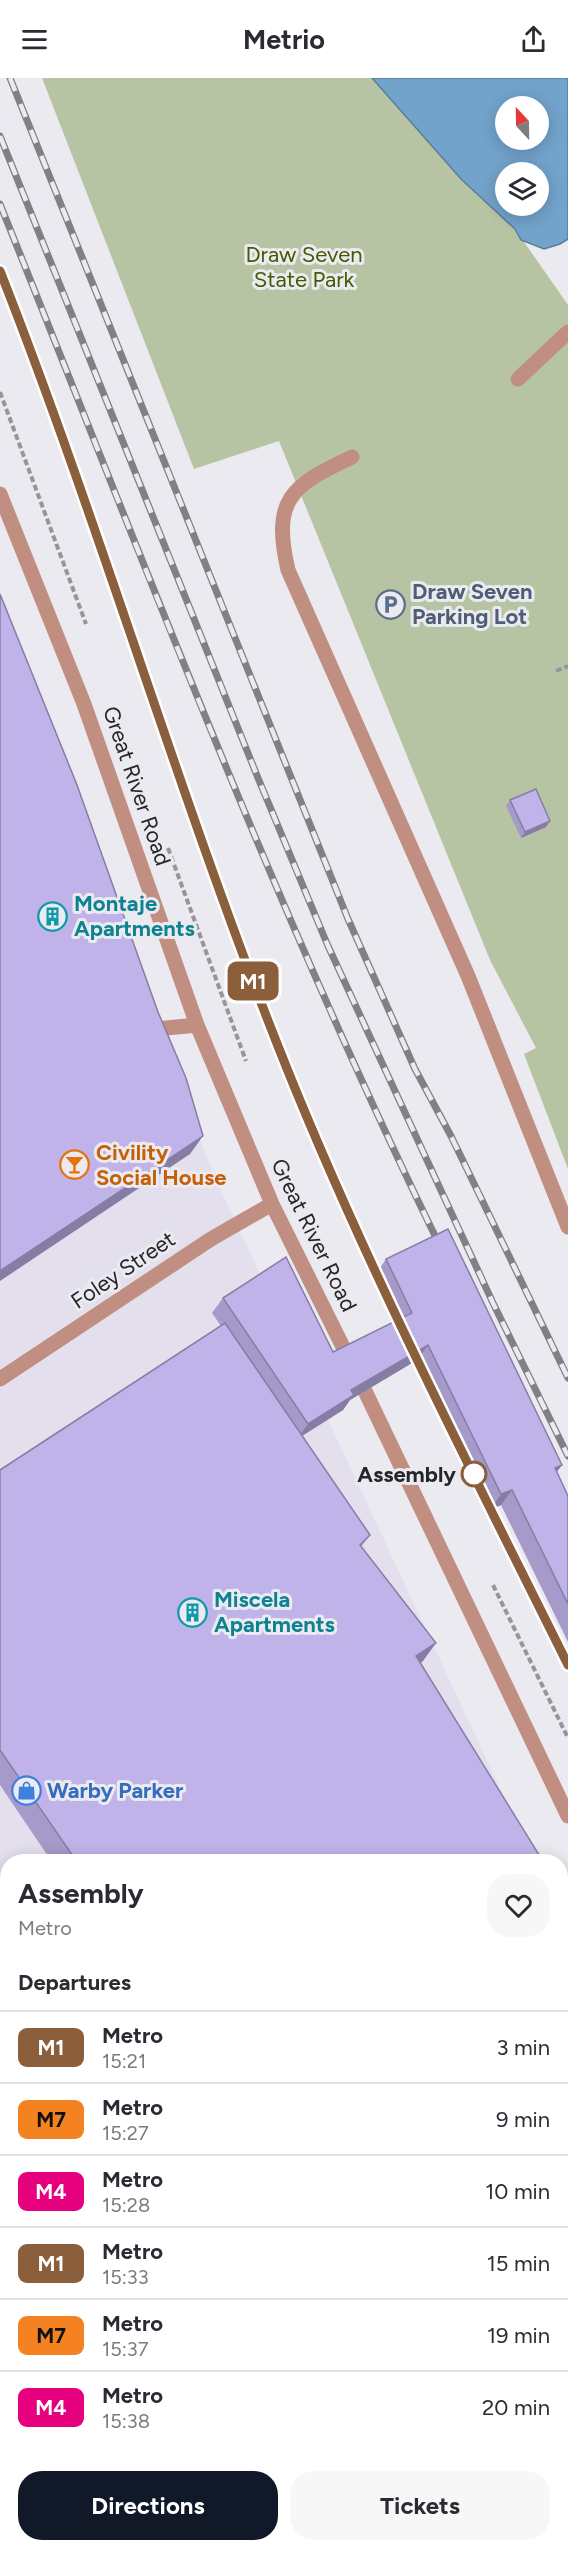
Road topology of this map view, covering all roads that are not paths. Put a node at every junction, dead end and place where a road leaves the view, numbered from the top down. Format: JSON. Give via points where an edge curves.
{"nodes":[{"id":1,"x":568,"y":332,"type":"edge"},
{"id":2,"x":518,"y":379,"type":"dead end"},
{"id":3,"x":352,"y":457,"type":"dead end"},
{"id":4,"x":0,"y":494,"type":"edge"},
{"id":5,"x":197,"y":1025,"type":"junction"},
{"id":6,"x":146,"y":1030,"type":"edge"},
{"id":7,"x":272,"y":1204,"type":"junction"},
{"id":8,"x":568,"y":1227,"type":"edge"},
{"id":9,"x":347,"y":1355,"type":"edge"},
{"id":10,"x":0,"y":1379,"type":"edge"},
{"id":11,"x":365,"y":1391,"type":"edge"},
{"id":12,"x":568,"y":1816,"type":"edge"}],
"edges":[{"from":1,"to":2,"type":"street"},
{"from":3,"to":8,"type":"street","via":[[318,475],[288,501],[281,529],[288,570],[468,976]]},
{"from":4,"to":5,"type":"street","name":"Great River Road","via":[[84,704]]},
{"from":5,"to":6,"type":"street"},
{"from":5,"to":7,"type":"street","name":"Great River Road"},
{"from":7,"to":9,"type":"street","name":"Great River Road"},
{"from":7,"to":10,"type":"street","name":"Foley Street","via":[[218,1234]]},
{"from":11,"to":12,"type":"street"}]}
